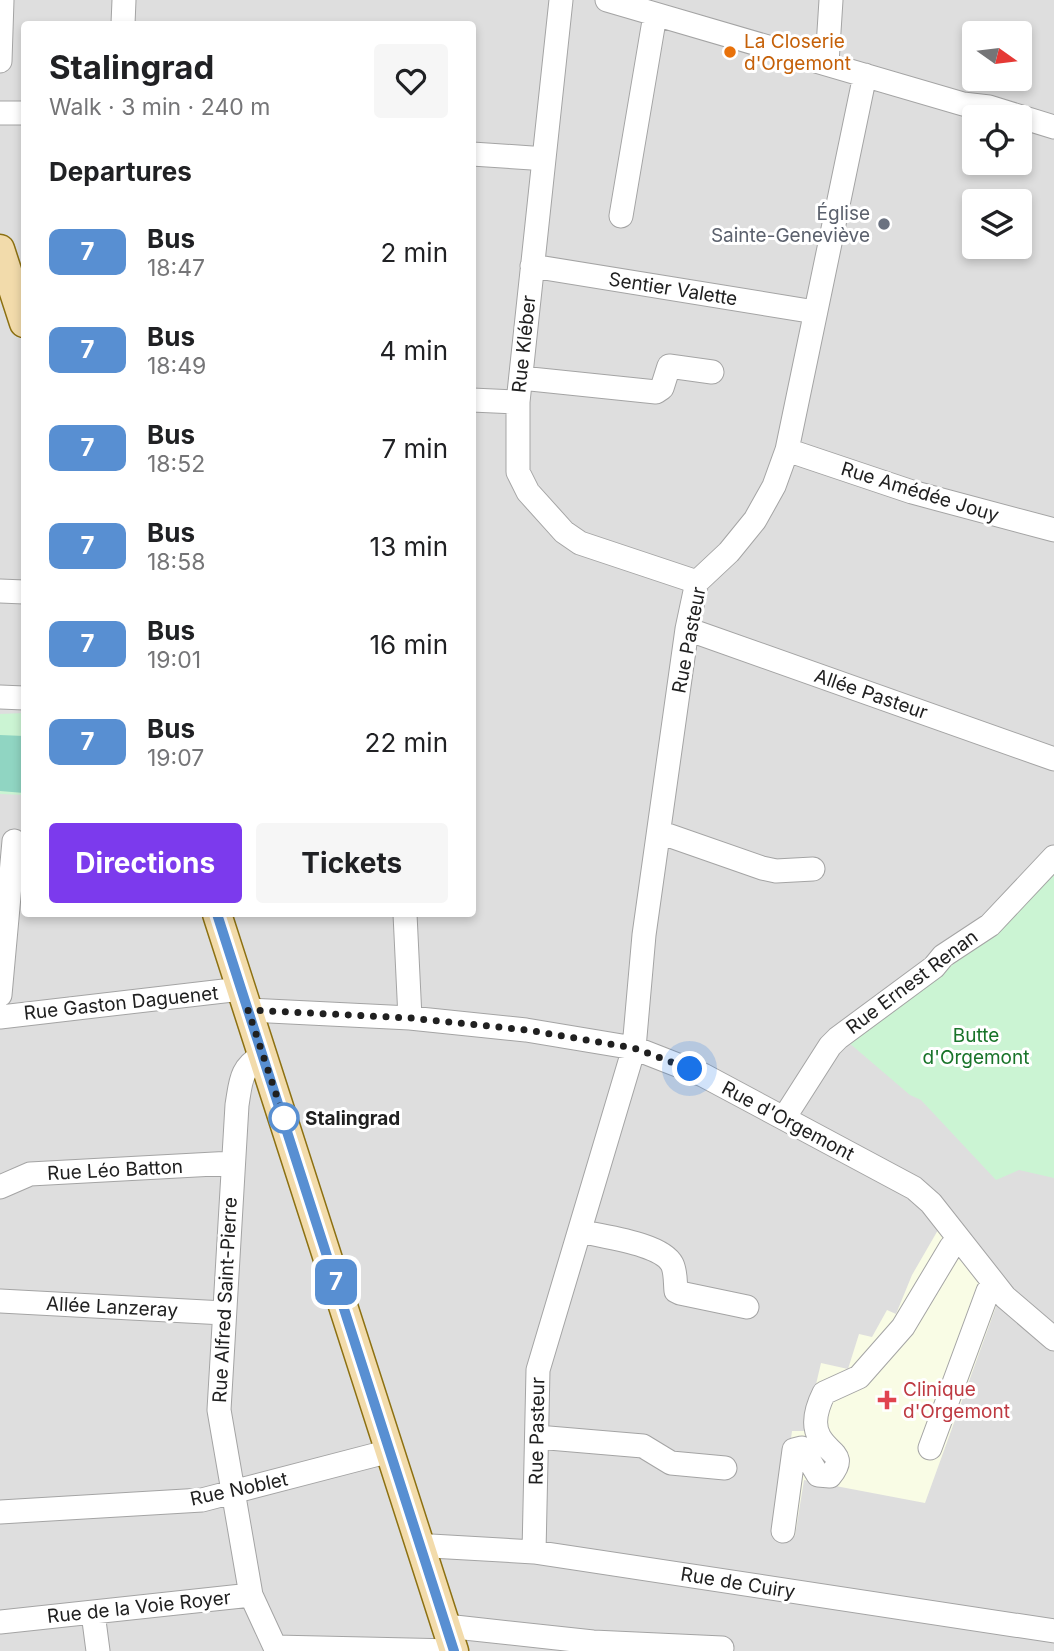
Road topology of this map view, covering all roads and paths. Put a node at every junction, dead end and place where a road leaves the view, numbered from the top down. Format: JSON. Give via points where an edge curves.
{"nodes":[{"id":1,"x":2,"y":0,"type":"edge"},
{"id":2,"x":124,"y":0,"type":"edge"},
{"id":3,"x":561,"y":0,"type":"edge"},
{"id":4,"x":607,"y":0,"type":"edge"},
{"id":5,"x":831,"y":0,"type":"edge"},
{"id":6,"x":655,"y":15,"type":"junction"},
{"id":7,"x":124,"y":21,"type":"edge"},
{"id":8,"x":0,"y":61,"type":"edge"},
{"id":9,"x":827,"y":63,"type":"junction"},
{"id":10,"x":865,"y":75,"type":"junction"},
{"id":11,"x":0,"y":113,"type":"edge"},
{"id":12,"x":21,"y":113,"type":"edge"},
{"id":13,"x":1054,"y":127,"type":"edge"},
{"id":14,"x":476,"y":154,"type":"edge"},
{"id":15,"x":543,"y":156,"type":"junction"},
{"id":16,"x":621,"y":216,"type":"dead end"},
{"id":17,"x":0,"y":249,"type":"edge"},
{"id":18,"x":532,"y":266,"type":"junction"},
{"id":19,"x":8,"y":297,"type":"edge"},
{"id":20,"x":814,"y":312,"type":"junction"},
{"id":21,"x":21,"y":318,"type":"edge"},
{"id":22,"x":712,"y":372,"type":"dead end"},
{"id":23,"x":521,"y":379,"type":"junction"},
{"id":24,"x":476,"y":400,"type":"edge"},
{"id":25,"x":518,"y":402,"type":"junction"},
{"id":26,"x":787,"y":450,"type":"junction"},
{"id":27,"x":1054,"y":530,"type":"edge"},
{"id":28,"x":696,"y":582,"type":"junction"},
{"id":29,"x":0,"y":592,"type":"edge"},
{"id":30,"x":21,"y":592,"type":"edge"},
{"id":31,"x":687,"y":629,"type":"junction"},
{"id":32,"x":0,"y":697,"type":"edge"},
{"id":33,"x":21,"y":698,"type":"edge"},
{"id":34,"x":1054,"y":759,"type":"edge"},
{"id":35,"x":659,"y":832,"type":"junction"},
{"id":36,"x":14,"y":841,"type":"dead end"},
{"id":37,"x":1054,"y":857,"type":"edge"},
{"id":38,"x":813,"y":869,"type":"dead end"},
{"id":39,"x":219,"y":917,"type":"edge"},
{"id":40,"x":405,"y":917,"type":"edge"},
{"id":41,"x":0,"y":995,"type":"edge"},
{"id":42,"x":245,"y":1000,"type":"junction"},
{"id":43,"x":0,"y":1017,"type":"edge"},
{"id":44,"x":410,"y":1018,"type":"junction"},
{"id":45,"x":634,"y":1048,"type":"junction"},
{"id":46,"x":263,"y":1055,"type":"junction"},
{"id":47,"x":783,"y":1118,"type":"junction"},
{"id":48,"x":233,"y":1163,"type":"junction"},
{"id":49,"x":0,"y":1187,"type":"edge"},
{"id":50,"x":585,"y":1233,"type":"junction"},
{"id":51,"x":958,"y":1240,"type":"junction"},
{"id":52,"x":995,"y":1284,"type":"junction"},
{"id":53,"x":0,"y":1301,"type":"edge"},
{"id":54,"x":747,"y":1307,"type":"dead end"},
{"id":55,"x":224,"y":1313,"type":"junction"},
{"id":56,"x":1052,"y":1333,"type":"edge"},
{"id":57,"x":537,"y":1437,"type":"junction"},
{"id":58,"x":930,"y":1448,"type":"dead end"},
{"id":59,"x":390,"y":1451,"type":"junction"},
{"id":60,"x":725,"y":1468,"type":"dead end"},
{"id":61,"x":233,"y":1492,"type":"junction"},
{"id":62,"x":0,"y":1512,"type":"edge"},
{"id":63,"x":783,"y":1531,"type":"dead end"},
{"id":64,"x":421,"y":1547,"type":"junction"},
{"id":65,"x":534,"y":1552,"type":"junction"},
{"id":66,"x":251,"y":1595,"type":"junction"},
{"id":67,"x":93,"y":1613,"type":"junction"},
{"id":68,"x":0,"y":1622,"type":"edge"},
{"id":69,"x":1054,"y":1631,"type":"edge"},
{"id":70,"x":450,"y":1639,"type":"edge"},
{"id":71,"x":722,"y":1648,"type":"dead end"},
{"id":72,"x":97,"y":1651,"type":"edge"}],
"edges":[{"from":1,"to":8,"type":"street"},
{"from":2,"to":7,"type":"street"},
{"from":3,"to":15,"type":"street","name":"Rue Kléber"},
{"from":4,"to":6,"type":"street"},
{"from":5,"to":9,"type":"street"},
{"from":6,"to":9,"type":"street"},
{"from":6,"to":16,"type":"street"},
{"from":9,"to":10,"type":"street"},
{"from":10,"to":13,"type":"street"},
{"from":10,"to":20,"type":"street","name":"Rue Pasteur"},
{"from":11,"to":12,"type":"street"},
{"from":14,"to":15,"type":"street"},
{"from":15,"to":18,"type":"street","name":"Rue Kléber"},
{"from":17,"to":19,"type":"main road"},
{"from":18,"to":20,"type":"street","name":"Sentier Valette"},
{"from":18,"to":23,"type":"street","name":"Rue Kléber"},
{"from":19,"to":21,"type":"main road"},
{"from":20,"to":26,"type":"street","name":"Rue Pasteur"},
{"from":22,"to":23,"type":"street","via":[[669,366],[662,388],[656,392]]},
{"from":23,"to":25,"type":"street","name":"Rue Kléber"},
{"from":24,"to":25,"type":"street"},
{"from":25,"to":28,"type":"street","name":"Rue Kléber","via":[[518,472],[528,492],[564,532],[580,543]]},
{"from":26,"to":27,"type":"street","name":"Rue Amédée Jouy","via":[[912,492]]},
{"from":26,"to":28,"type":"street","name":"Rue Pasteur","via":[[755,520]]},
{"from":28,"to":31,"type":"street","name":"Rue Pasteur"},
{"from":29,"to":30,"type":"street"},
{"from":31,"to":34,"type":"street","name":"Allée Pasteur"},
{"from":31,"to":35,"type":"street","name":"Rue Pasteur"},
{"from":32,"to":33,"type":"street"},
{"from":35,"to":38,"type":"street","via":[[761,868]]},
{"from":35,"to":45,"type":"street","name":"Rue Pasteur"},
{"from":36,"to":41,"type":"street"},
{"from":37,"to":47,"type":"street","name":"Rue Ernest Renan","via":[[990,925],[838,1038]]},
{"from":39,"to":42,"type":"main road"},
{"from":40,"to":44,"type":"street"},
{"from":42,"to":43,"type":"street","name":"Rue Gaston Daguenet"},
{"from":42,"to":44,"type":"street","name":"Rue d'Orgemont"},
{"from":42,"to":46,"type":"main road"},
{"from":44,"to":45,"type":"street","name":"Rue d'Orgemont","via":[[527,1030]]},
{"from":45,"to":47,"type":"street","name":"Rue d'Orgemont","via":[[703,1075]]},
{"from":45,"to":50,"type":"street","name":"Rue Pasteur"},
{"from":46,"to":48,"type":"street","name":"Rue Alfred Saint-Pierre","via":[[248,1065],[242,1079]]},
{"from":46,"to":59,"type":"main road"},
{"from":47,"to":51,"type":"street","name":"Rue d'Orgemont","via":[[915,1188]]},
{"from":48,"to":49,"type":"street","name":"Rue Léo Batton","via":[[30,1174]]},
{"from":48,"to":55,"type":"street","name":"Rue Alfred Saint-Pierre"},
{"from":50,"to":54,"type":"street","via":[[666,1255],[680,1293]]},
{"from":50,"to":57,"type":"street","name":"Rue Pasteur","via":[[538,1370]]},
{"from":51,"to":52,"type":"street","name":"Rue d'Orgemont"},
{"from":51,"to":63,"type":"street","via":[[903,1327],[859,1377],[824,1393],[817,1429],[821,1440],[835,1452],[836,1469],[830,1476],[818,1475],[806,1451],[794,1450]]},
{"from":52,"to":56,"type":"street","name":"Rue d'Orgemont"},
{"from":52,"to":58,"type":"street","via":[[988,1291]]},
{"from":53,"to":55,"type":"street","name":"Allée Lanzeray"},
{"from":55,"to":61,"type":"street","name":"Rue Alfred Saint-Pierre","via":[[219,1410]]},
{"from":57,"to":60,"type":"street","via":[[643,1446],[671,1463]]},
{"from":57,"to":65,"type":"street","name":"Rue Pasteur"},
{"from":59,"to":61,"type":"street","name":"Rue Noblet"},
{"from":59,"to":64,"type":"main road"},
{"from":61,"to":62,"type":"street","name":"Rue Noblet","via":[[202,1500]]},
{"from":61,"to":66,"type":"street","name":"Rue Alfred Saint-Pierre"},
{"from":64,"to":65,"type":"street","name":"Rue de Cuiry"},
{"from":64,"to":70,"type":"main road"},
{"from":65,"to":69,"type":"street","name":"Rue de Cuiry"},
{"from":66,"to":67,"type":"street","name":"Rue de la Voie Royer"},
{"from":66,"to":70,"type":"street","name":"Rue de la Voie Royer","via":[[275,1647]]},
{"from":67,"to":68,"type":"street","name":"Rue de la Voie Royer"},
{"from":67,"to":72,"type":"street"},
{"from":70,"to":71,"type":"street"}]}
